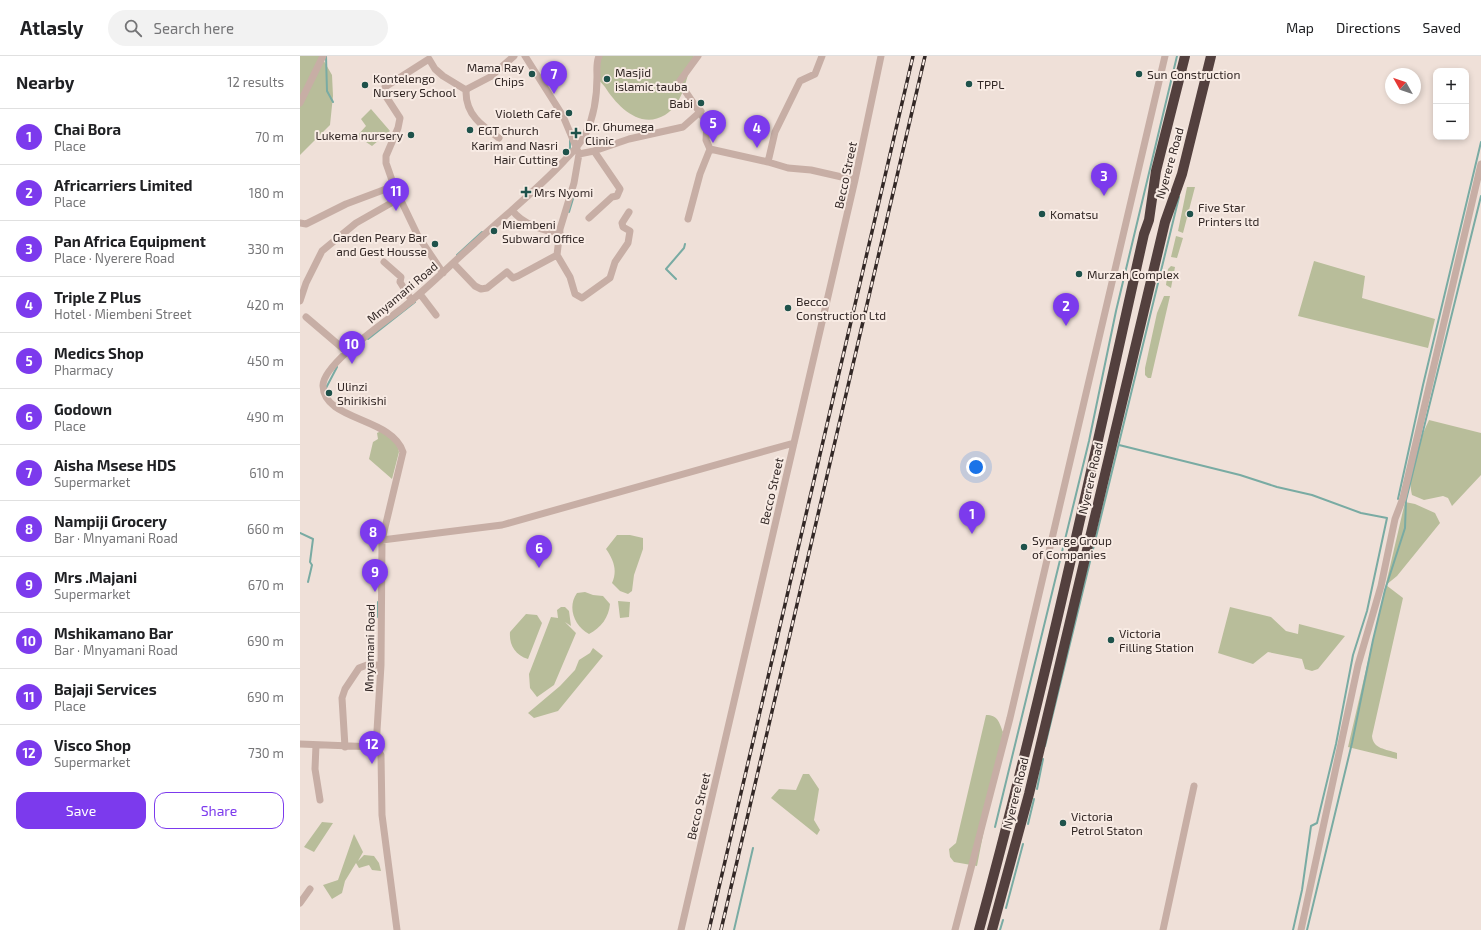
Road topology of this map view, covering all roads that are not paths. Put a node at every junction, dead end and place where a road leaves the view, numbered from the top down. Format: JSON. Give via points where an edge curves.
{"nodes":[{"id":1,"x":323,"y":56,"type":"edge"},
{"id":2,"x":514,"y":56,"type":"edge"},
{"id":3,"x":525,"y":56,"type":"edge"},
{"id":4,"x":599,"y":56,"type":"edge"},
{"id":5,"x":698,"y":56,"type":"edge"},
{"id":6,"x":822,"y":56,"type":"edge"},
{"id":7,"x":881,"y":56,"type":"edge"},
{"id":8,"x":1165,"y":56,"type":"edge"},
{"id":9,"x":1185,"y":56,"type":"edge"},
{"id":10,"x":1211,"y":56,"type":"edge"},
{"id":11,"x":466,"y":90,"type":"junction"},
{"id":12,"x":300,"y":103,"type":"edge"},
{"id":13,"x":701,"y":111,"type":"junction"},
{"id":14,"x":500,"y":138,"type":"dead end"},
{"id":15,"x":577,"y":146,"type":"junction"},
{"id":16,"x":710,"y":149,"type":"junction"},
{"id":17,"x":594,"y":151,"type":"junction"},
{"id":18,"x":579,"y":154,"type":"junction"},
{"id":19,"x":768,"y":162,"type":"junction"},
{"id":20,"x":1481,"y":164,"type":"edge"},
{"id":21,"x":855,"y":180,"type":"junction"},
{"id":22,"x":394,"y":186,"type":"junction"},
{"id":23,"x":400,"y":198,"type":"junction"},
{"id":24,"x":512,"y":210,"type":"junction"},
{"id":25,"x":630,"y":212,"type":"dead end"},
{"id":26,"x":589,"y":218,"type":"dead end"},
{"id":27,"x":688,"y":219,"type":"dead end"},
{"id":28,"x":300,"y":223,"type":"edge"},
{"id":29,"x":560,"y":233,"type":"junction"},
{"id":30,"x":557,"y":255,"type":"junction"},
{"id":31,"x":384,"y":262,"type":"dead end"},
{"id":32,"x":454,"y":264,"type":"junction"},
{"id":33,"x":443,"y":273,"type":"junction"},
{"id":34,"x":420,"y":294,"type":"junction"},
{"id":35,"x":300,"y":301,"type":"edge"},
{"id":36,"x":412,"y":301,"type":"junction"},
{"id":37,"x":436,"y":315,"type":"dead end"},
{"id":38,"x":306,"y":317,"type":"dead end"},
{"id":39,"x":347,"y":352,"type":"junction"},
{"id":40,"x":794,"y":443,"type":"junction"},
{"id":41,"x":382,"y":540,"type":"junction"},
{"id":42,"x":381,"y":665,"type":"junction"},
{"id":43,"x":300,"y":744,"type":"edge"},
{"id":44,"x":316,"y":745,"type":"junction"},
{"id":45,"x":345,"y":747,"type":"junction"},
{"id":46,"x":376,"y":747,"type":"junction"},
{"id":47,"x":1194,"y":786,"type":"dead end"},
{"id":48,"x":320,"y":800,"type":"dead end"},
{"id":49,"x":310,"y":889,"type":"dead end"},
{"id":50,"x":300,"y":903,"type":"edge"},
{"id":51,"x":397,"y":930,"type":"edge"},
{"id":52,"x":681,"y":930,"type":"edge"},
{"id":53,"x":955,"y":930,"type":"edge"},
{"id":54,"x":979,"y":930,"type":"edge"},
{"id":55,"x":992,"y":930,"type":"edge"},
{"id":56,"x":1163,"y":930,"type":"edge"},
{"id":57,"x":1301,"y":930,"type":"edge"}],
"edges":[{"from":1,"to":12,"type":"street"},
{"from":2,"to":11,"type":"street","via":[[490,77]]},
{"from":3,"to":15,"type":"street","via":[[563,116]]},
{"from":4,"to":15,"type":"street","name":"Mnyamani Road","via":[[593,110],[586,134]]},
{"from":5,"to":13,"type":"street","via":[[679,82]]},
{"from":6,"to":19,"type":"street","via":[[815,74],[800,81],[784,111],[775,132]]},
{"from":7,"to":21,"type":"street","name":"Becco Street"},
{"from":8,"to":53,"type":"street","via":[[1010,718]]},
{"from":9,"to":54,"type":"highway","name":"Nyerere Road","via":[[1156,171],[1150,220],[1144,234],[1102,426],[1010,812]]},
{"from":10,"to":55,"type":"highway","name":"Nyerere Road","via":[[1182,174],[1165,222],[1029,794]]},
{"from":11,"to":14,"type":"street","via":[[470,113],[480,124]]},
{"from":11,"to":22,"type":"street","via":[[443,76],[429,60],[385,87],[387,98],[400,118],[386,156]]},
{"from":13,"to":16,"type":"street","via":[[707,123],[706,140]]},
{"from":13,"to":17,"type":"street","via":[[684,127],[629,139]]},
{"from":15,"to":18,"type":"street"},
{"from":15,"to":24,"type":"street","name":"Mnyamani Road","via":[[550,176]]},
{"from":16,"to":19,"type":"street"},
{"from":16,"to":27,"type":"street","via":[[700,174]]},
{"from":17,"to":18,"type":"street"},
{"from":17,"to":26,"type":"street","via":[[620,189],[617,196],[612,197]]},
{"from":18,"to":29,"type":"street"},
{"from":19,"to":21,"type":"street"},
{"from":20,"to":57,"type":"street","via":[[1403,498],[1395,519],[1381,586],[1358,665]]},
{"from":21,"to":40,"type":"street","name":"Becco Street"},
{"from":22,"to":23,"type":"street"},
{"from":22,"to":28,"type":"street","via":[[346,204],[306,224]]},
{"from":23,"to":33,"type":"street","via":[[418,236]]},
{"from":23,"to":35,"type":"street","via":[[356,223],[322,251]]},
{"from":24,"to":29,"type":"street","via":[[536,227]]},
{"from":24,"to":32,"type":"street","name":"Mnyamani Road"},
{"from":25,"to":30,"type":"street","via":[[622,223],[623,227],[630,231],[628,243],[615,262],[610,278],[582,298],[575,294]]},
{"from":29,"to":30,"type":"street"},
{"from":30,"to":32,"type":"street","via":[[513,278],[507,272],[487,288],[481,289]]},
{"from":31,"to":36,"type":"street","via":[[401,277],[400,282]]},
{"from":32,"to":33,"type":"street","name":"Mnyamani Road"},
{"from":33,"to":34,"type":"street","name":"Mnyamani Road"},
{"from":34,"to":36,"type":"street","name":"Mnyamani Road"},
{"from":34,"to":37,"type":"street"},
{"from":36,"to":39,"type":"street","name":"Mnyamani Road"},
{"from":38,"to":39,"type":"street"},
{"from":39,"to":41,"type":"street","name":"Mnyamani Road","via":[[324,377],[324,394],[334,406],[390,434],[400,444],[403,452]]},
{"from":40,"to":41,"type":"street","via":[[502,525]]},
{"from":40,"to":52,"type":"street","name":"Becco Street"},
{"from":41,"to":42,"type":"street","name":"Mnyamani Road"},
{"from":42,"to":45,"type":"street","via":[[359,668],[345,689],[342,696]]},
{"from":42,"to":46,"type":"street","name":"Mnyamani Road"},
{"from":43,"to":44,"type":"street"},
{"from":44,"to":45,"type":"street"},
{"from":44,"to":48,"type":"street","via":[[315,769]]},
{"from":45,"to":46,"type":"street"},
{"from":46,"to":51,"type":"street","name":"Mnyamani Road","via":[[380,756],[382,815]]},
{"from":47,"to":56,"type":"street"},
{"from":49,"to":50,"type":"street"}]}
